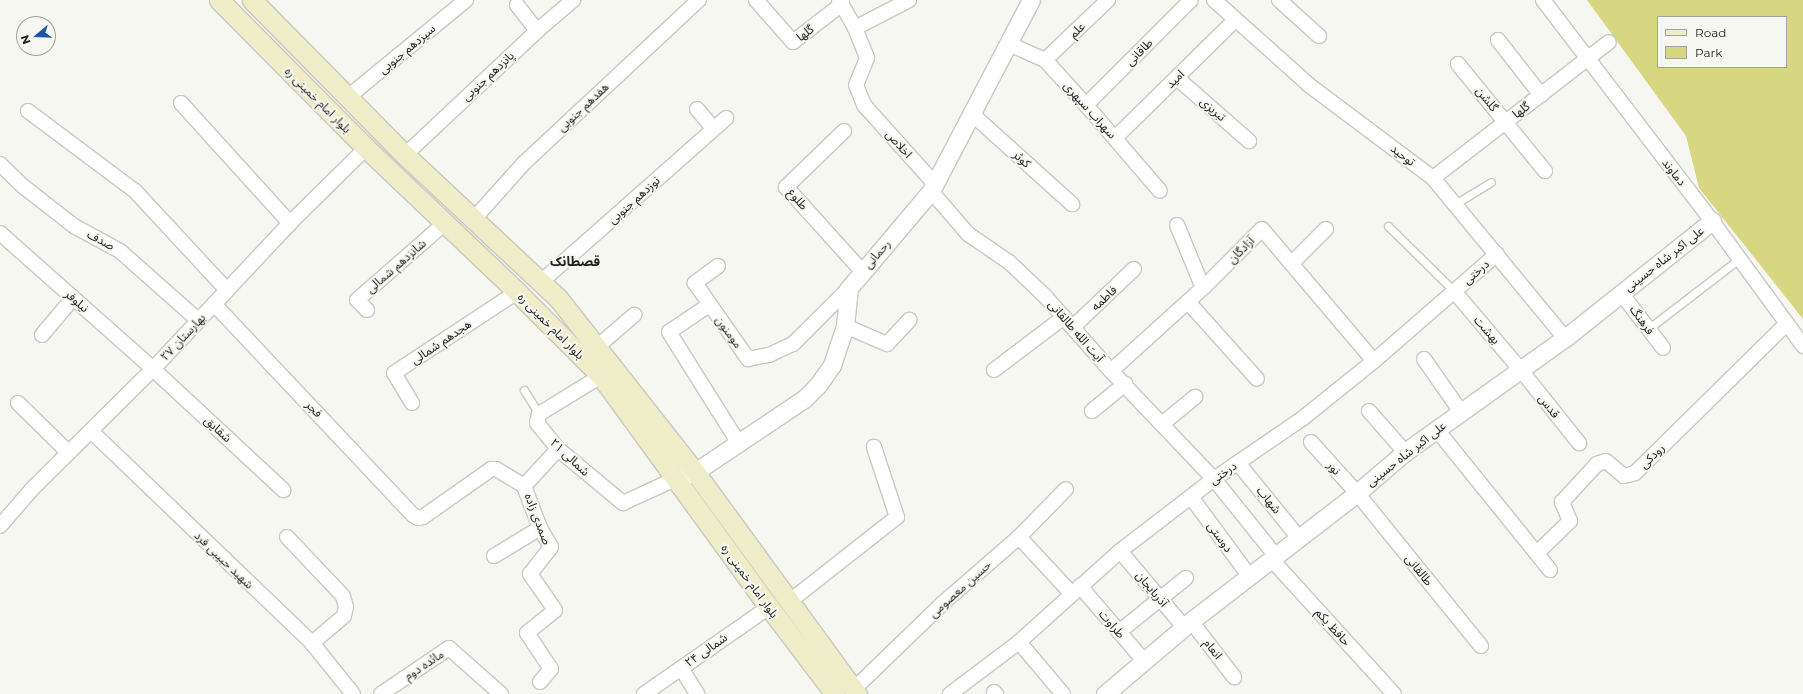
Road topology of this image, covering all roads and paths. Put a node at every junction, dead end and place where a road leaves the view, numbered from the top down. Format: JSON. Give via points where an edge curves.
{"nodes":[{"id":1,"x":219,"y":0,"type":"edge"},
{"id":2,"x":252,"y":0,"type":"edge"},
{"id":3,"x":466,"y":0,"type":"edge"},
{"id":4,"x":573,"y":0,"type":"edge"},
{"id":5,"x":699,"y":0,"type":"edge"},
{"id":6,"x":756,"y":0,"type":"edge"},
{"id":7,"x":909,"y":0,"type":"edge"},
{"id":8,"x":1031,"y":0,"type":"edge"},
{"id":9,"x":1108,"y":0,"type":"edge"},
{"id":10,"x":1191,"y":0,"type":"edge"},
{"id":11,"x":1279,"y":0,"type":"edge"},
{"id":12,"x":1543,"y":0,"type":"edge"},
{"id":13,"x":841,"y":1,"type":"edge"},
{"id":14,"x":1222,"y":2,"type":"edge"},
{"id":15,"x":517,"y":5,"type":"dead end"},
{"id":16,"x":1235,"y":20,"type":"junction"},
{"id":17,"x":856,"y":28,"type":"junction"},
{"id":18,"x":537,"y":31,"type":"junction"},
{"id":19,"x":1319,"y":36,"type":"dead end"},
{"id":20,"x":1498,"y":40,"type":"dead end"},
{"id":21,"x":1609,"y":42,"type":"dead end"},
{"id":22,"x":1009,"y":44,"type":"junction"},
{"id":23,"x":1587,"y":59,"type":"junction"},
{"id":24,"x":1045,"y":60,"type":"junction"},
{"id":25,"x":1458,"y":64,"type":"dead end"},
{"id":26,"x":1177,"y":78,"type":"junction"},
{"id":27,"x":1541,"y":95,"type":"junction"},
{"id":28,"x":348,"y":98,"type":"junction"},
{"id":29,"x":181,"y":103,"type":"dead end"},
{"id":30,"x":1086,"y":105,"type":"junction"},
{"id":31,"x":697,"y":109,"type":"dead end"},
{"id":32,"x":28,"y":111,"type":"dead end"},
{"id":33,"x":972,"y":114,"type":"junction"},
{"id":34,"x":726,"y":118,"type":"dead end"},
{"id":35,"x":1505,"y":122,"type":"junction"},
{"id":36,"x":714,"y":129,"type":"junction"},
{"id":37,"x":844,"y":131,"type":"dead end"},
{"id":38,"x":1115,"y":138,"type":"junction"},
{"id":39,"x":1249,"y":141,"type":"dead end"},
{"id":40,"x":366,"y":148,"type":"junction"},
{"id":41,"x":405,"y":154,"type":"junction"},
{"id":42,"x":0,"y":164,"type":"edge"},
{"id":43,"x":1545,"y":171,"type":"dead end"},
{"id":44,"x":1433,"y":178,"type":"junction"},
{"id":45,"x":1491,"y":182,"type":"dead end"},
{"id":46,"x":933,"y":188,"type":"junction"},
{"id":47,"x":1160,"y":191,"type":"dead end"},
{"id":48,"x":1072,"y":204,"type":"dead end"},
{"id":49,"x":1455,"y":204,"type":"junction"},
{"id":50,"x":473,"y":220,"type":"junction"},
{"id":51,"x":1712,"y":221,"type":"junction"},
{"id":52,"x":290,"y":223,"type":"junction"},
{"id":53,"x":445,"y":223,"type":"junction"},
{"id":54,"x":1177,"y":225,"type":"dead end"},
{"id":55,"x":1388,"y":226,"type":"dead end"},
{"id":56,"x":1326,"y":229,"type":"dead end"},
{"id":57,"x":0,"y":233,"type":"edge"},
{"id":58,"x":1497,"y":254,"type":"junction"},
{"id":59,"x":1739,"y":259,"type":"junction"},
{"id":60,"x":1292,"y":263,"type":"junction"},
{"id":61,"x":718,"y":266,"type":"dead end"},
{"id":62,"x":1134,"y":269,"type":"dead end"},
{"id":63,"x":862,"y":271,"type":"junction"},
{"id":64,"x":542,"y":281,"type":"junction"},
{"id":65,"x":849,"y":288,"type":"junction"},
{"id":66,"x":1203,"y":288,"type":"junction"},
{"id":67,"x":227,"y":290,"type":"junction"},
{"id":68,"x":1454,"y":291,"type":"junction"},
{"id":69,"x":517,"y":292,"type":"junction"},
{"id":70,"x":1621,"y":293,"type":"junction"},
{"id":71,"x":73,"y":298,"type":"junction"},
{"id":72,"x":1188,"y":302,"type":"junction"},
{"id":73,"x":214,"y":304,"type":"junction"},
{"id":74,"x":709,"y":305,"type":"junction"},
{"id":75,"x":366,"y":310,"type":"dead end"},
{"id":76,"x":634,"y":315,"type":"dead end"},
{"id":77,"x":198,"y":320,"type":"junction"},
{"id":78,"x":910,"y":320,"type":"dead end"},
{"id":79,"x":1068,"y":322,"type":"junction"},
{"id":80,"x":1786,"y":324,"type":"junction"},
{"id":81,"x":845,"y":326,"type":"junction"},
{"id":82,"x":1648,"y":329,"type":"junction"},
{"id":83,"x":42,"y":335,"type":"dead end"},
{"id":84,"x":1565,"y":338,"type":"junction"},
{"id":85,"x":598,"y":346,"type":"junction"},
{"id":86,"x":1803,"y":346,"type":"edge"},
{"id":87,"x":1663,"y":348,"type":"dead end"},
{"id":88,"x":1424,"y":359,"type":"dead end"},
{"id":89,"x":1374,"y":361,"type":"junction"},
{"id":90,"x":153,"y":369,"type":"junction"},
{"id":91,"x":1520,"y":369,"type":"junction"},
{"id":92,"x":994,"y":370,"type":"dead end"},
{"id":93,"x":1111,"y":371,"type":"junction"},
{"id":94,"x":601,"y":376,"type":"junction"},
{"id":95,"x":1257,"y":379,"type":"dead end"},
{"id":96,"x":1125,"y":384,"type":"junction"},
{"id":97,"x":524,"y":390,"type":"dead end"},
{"id":98,"x":1195,"y":397,"type":"dead end"},
{"id":99,"x":18,"y":403,"type":"dead end"},
{"id":100,"x":412,"y":403,"type":"dead end"},
{"id":101,"x":1092,"y":411,"type":"dead end"},
{"id":102,"x":1369,"y":411,"type":"dead end"},
{"id":103,"x":1462,"y":412,"type":"junction"},
{"id":104,"x":539,"y":414,"type":"junction"},
{"id":105,"x":1162,"y":424,"type":"junction"},
{"id":106,"x":1437,"y":430,"type":"junction"},
{"id":107,"x":91,"y":431,"type":"junction"},
{"id":108,"x":738,"y":442,"type":"junction"},
{"id":109,"x":1311,"y":442,"type":"dead end"},
{"id":110,"x":1579,"y":443,"type":"dead end"},
{"id":111,"x":874,"y":447,"type":"dead end"},
{"id":112,"x":558,"y":449,"type":"junction"},
{"id":113,"x":1404,"y":452,"type":"junction"},
{"id":114,"x":69,"y":453,"type":"junction"},
{"id":115,"x":1238,"y":463,"type":"junction"},
{"id":116,"x":695,"y":472,"type":"junction"},
{"id":117,"x":677,"y":478,"type":"junction"},
{"id":118,"x":1214,"y":479,"type":"junction"},
{"id":119,"x":524,"y":486,"type":"junction"},
{"id":120,"x":1066,"y":489,"type":"dead end"},
{"id":121,"x":283,"y":490,"type":"dead end"},
{"id":122,"x":1357,"y":493,"type":"junction"},
{"id":123,"x":1191,"y":497,"type":"junction"},
{"id":124,"x":0,"y":526,"type":"edge"},
{"id":125,"x":540,"y":528,"type":"junction"},
{"id":126,"x":287,"y":537,"type":"dead end"},
{"id":127,"x":1019,"y":537,"type":"junction"},
{"id":128,"x":1299,"y":538,"type":"junction"},
{"id":129,"x":1120,"y":551,"type":"junction"},
{"id":130,"x":1537,"y":554,"type":"junction"},
{"id":131,"x":494,"y":556,"type":"dead end"},
{"id":132,"x":1274,"y":558,"type":"junction"},
{"id":133,"x":1550,"y":570,"type":"dead end"},
{"id":134,"x":1250,"y":577,"type":"junction"},
{"id":135,"x":1186,"y":578,"type":"dead end"},
{"id":136,"x":1076,"y":590,"type":"junction"},
{"id":137,"x":1160,"y":598,"type":"junction"},
{"id":138,"x":790,"y":601,"type":"junction"},
{"id":139,"x":769,"y":607,"type":"junction"},
{"id":140,"x":1188,"y":624,"type":"junction"},
{"id":141,"x":1119,"y":632,"type":"junction"},
{"id":142,"x":1019,"y":642,"type":"junction"},
{"id":143,"x":312,"y":643,"type":"junction"},
{"id":144,"x":1481,"y":646,"type":"dead end"},
{"id":145,"x":1144,"y":661,"type":"junction"},
{"id":146,"x":681,"y":668,"type":"junction"},
{"id":147,"x":1234,"y":677,"type":"dead end"},
{"id":148,"x":540,"y":682,"type":"dead end"},
{"id":149,"x":1056,"y":691,"type":"edge"},
{"id":150,"x":387,"y":692,"type":"edge"},
{"id":151,"x":856,"y":692,"type":"edge"},
{"id":152,"x":1111,"y":692,"type":"edge"},
{"id":153,"x":353,"y":694,"type":"edge"},
{"id":154,"x":501,"y":694,"type":"edge"},
{"id":155,"x":644,"y":694,"type":"edge"},
{"id":156,"x":697,"y":694,"type":"edge"},
{"id":157,"x":835,"y":694,"type":"edge"},
{"id":158,"x":950,"y":694,"type":"edge"},
{"id":159,"x":1394,"y":694,"type":"edge"}],
"edges":[{"from":1,"to":40,"type":"main road","name":"بلوار امام خمینی ره"},
{"from":2,"to":28,"type":"main road","name":"بلوار امام خمینی ره"},
{"from":3,"to":28,"type":"street","name":"سیزدهم جنوبی"},
{"from":4,"to":18,"type":"street","name":"پانزدهم جنوبی"},
{"from":5,"to":50,"type":"street","name":"هفدهم جنوبی","via":[[524,163]]},
{"from":6,"to":13,"type":"street","name":"گلها","via":[[793,42]]},
{"from":7,"to":17,"type":"street"},
{"from":8,"to":22,"type":"street","name":"رحمانی"},
{"from":9,"to":24,"type":"street","name":"علم"},
{"from":10,"to":30,"type":"street","name":"طاقانی"},
{"from":11,"to":19,"type":"street"},
{"from":12,"to":23,"type":"street","name":"دماوند"},
{"from":13,"to":17,"type":"street"},
{"from":14,"to":16,"type":"street","name":"توحید"},
{"from":15,"to":18,"type":"street"},
{"from":16,"to":26,"type":"street","name":"امید"},
{"from":16,"to":44,"type":"street","name":"توحید","via":[[1309,85]]},
{"from":17,"to":46,"type":"street","name":"اخلاص","via":[[867,58],[856,85],[864,105]]},
{"from":18,"to":41,"type":"street","name":"پانزدهم جنوبی"},
{"from":20,"to":27,"type":"street"},
{"from":21,"to":23,"type":"street","name":"گلها"},
{"from":22,"to":24,"type":"street","name":"سهراب سپهری"},
{"from":22,"to":33,"type":"street","name":"رحمانی"},
{"from":23,"to":27,"type":"street","name":"گلها"},
{"from":23,"to":51,"type":"street","name":"دماوند"},
{"from":24,"to":30,"type":"street","name":"سهراب سپهری"},
{"from":25,"to":35,"type":"street","name":"گلشن"},
{"from":26,"to":38,"type":"street","name":"امید"},
{"from":26,"to":39,"type":"street","name":"تبریزی"},
{"from":27,"to":35,"type":"street","name":"گلها"},
{"from":28,"to":41,"type":"main road","name":"بلوار امام خمینی ره"},
{"from":29,"to":52,"type":"street"},
{"from":30,"to":38,"type":"street","name":"سهراب سپهری"},
{"from":31,"to":36,"type":"street"},
{"from":32,"to":67,"type":"street","via":[[135,191]]},
{"from":33,"to":46,"type":"street","name":"رحمانی"},
{"from":33,"to":48,"type":"street","name":"کوثر"},
{"from":34,"to":36,"type":"street","name":"نوزدهم جنوبی"},
{"from":35,"to":43,"type":"street","name":"گلشن"},
{"from":35,"to":44,"type":"street","name":"گلها"},
{"from":36,"to":64,"type":"street","name":"نوزدهم جنوبی"},
{"from":37,"to":63,"type":"street","name":"طلوع","via":[[786,187]]},
{"from":38,"to":47,"type":"street","name":"سهراب سپهری"},
{"from":40,"to":52,"type":"street","name":"بهارستان ۲۷"},
{"from":40,"to":53,"type":"main road","name":"بلوار امام خمینی ره"},
{"from":41,"to":50,"type":"main road","name":"بلوار امام خمینی ره"},
{"from":42,"to":77,"type":"street","name":"صدف","via":[[74,226],[120,251]]},
{"from":44,"to":49,"type":"street","name":"توحید"},
{"from":45,"to":49,"type":"lane"},
{"from":46,"to":63,"type":"street","name":"رحمانی"},
{"from":46,"to":79,"type":"street","name":"آیت الله طالقانی","via":[[968,234],[1009,262]]},
{"from":49,"to":58,"type":"street","name":"توحید"},
{"from":50,"to":64,"type":"main road","name":"بلوار امام خمینی ره"},
{"from":51,"to":59,"type":"street","name":"دماوند"},
{"from":51,"to":70,"type":"street","name":"علی اکبر شاه حسینی"},
{"from":52,"to":67,"type":"street","name":"بهارستان ۲۷"},
{"from":53,"to":69,"type":"main road","name":"بلوار امام خمینی ره"},
{"from":53,"to":75,"type":"street","name":"شانزدهم شمالی","via":[[357,300]]},
{"from":54,"to":66,"type":"street"},
{"from":55,"to":68,"type":"lane"},
{"from":56,"to":60,"type":"street"},
{"from":57,"to":71,"type":"street","name":"نیلوفر"},
{"from":58,"to":68,"type":"street","name":"درختی"},
{"from":58,"to":84,"type":"street","name":"توحید"},
{"from":59,"to":80,"type":"street","name":"دماوند"},
{"from":59,"to":82,"type":"lane"},
{"from":60,"to":66,"type":"street","name":"آزادگان","via":[[1262,229]]},
{"from":60,"to":89,"type":"street","name":"آزادگان"},
{"from":61,"to":74,"type":"street","name":"مومنون","via":[[695,283]]},
{"from":62,"to":79,"type":"street","name":"فاطمه"},
{"from":63,"to":65,"type":"street","name":"رحمانی"},
{"from":64,"to":85,"type":"main road","name":"بلوار امام خمینی ره"},
{"from":65,"to":74,"type":"street","name":"مومنون","via":[[793,344],[769,355],[748,359]]},
{"from":65,"to":81,"type":"street"},
{"from":66,"to":72,"type":"street","name":"آزادگان"},
{"from":67,"to":73,"type":"street","name":"بهارستان ۲۷"},
{"from":68,"to":89,"type":"street","name":"درختی"},
{"from":68,"to":91,"type":"street","name":"بهشت"},
{"from":69,"to":94,"type":"main road","name":"بلوار امام خمینی ره"},
{"from":69,"to":100,"type":"street","name":"هجدهم شمالی","via":[[394,374]]},
{"from":70,"to":82,"type":"street","name":"فرهنگ"},
{"from":70,"to":84,"type":"street","name":"علی اکبر شاه حسینی"},
{"from":71,"to":83,"type":"street"},
{"from":71,"to":90,"type":"street","name":"نیلوفر"},
{"from":72,"to":93,"type":"street","name":"آزادگان"},
{"from":72,"to":95,"type":"street"},
{"from":73,"to":77,"type":"street","name":"بهارستان ۲۷"},
{"from":73,"to":119,"type":"street","name":"فجر","via":[[418,518],[491,469],[496,469]]},
{"from":74,"to":108,"type":"street","via":[[669,332]]},
{"from":76,"to":85,"type":"street"},
{"from":77,"to":90,"type":"street","name":"بهارستان ۲۷"},
{"from":78,"to":81,"type":"street","via":[[887,344]]},
{"from":79,"to":92,"type":"street","name":"فاطمه"},
{"from":79,"to":93,"type":"street","name":"آیت الله طالقانی"},
{"from":80,"to":86,"type":"street","name":"دماوند"},
{"from":80,"to":130,"type":"street","name":"رودکی","via":[[1635,473],[1624,476],[1606,461],[1597,464],[1562,502],[1570,522]]},
{"from":81,"to":108,"type":"street","via":[[832,365],[818,385],[805,398]]},
{"from":82,"to":87,"type":"street","name":"فرهنگ"},
{"from":84,"to":91,"type":"street","name":"علی اکبر شاه حسینی"},
{"from":85,"to":116,"type":"main road","name":"بلوار امام خمینی ره"},
{"from":88,"to":103,"type":"street"},
{"from":89,"to":115,"type":"street","name":"درختی","via":[[1303,418]]},
{"from":90,"to":107,"type":"street","name":"بهارستان ۲۷"},
{"from":90,"to":121,"type":"street","name":"شقایق"},
{"from":91,"to":103,"type":"street","name":"علی اکبر شاه حسینی"},
{"from":91,"to":110,"type":"street","name":"قدس"},
{"from":93,"to":96,"type":"street","name":"آیت الله طالقانی"},
{"from":94,"to":104,"type":"street"},
{"from":94,"to":117,"type":"main road","name":"بلوار امام خمینی ره"},
{"from":96,"to":101,"type":"street"},
{"from":96,"to":105,"type":"street","name":"آیت الله طالقانی"},
{"from":97,"to":104,"type":"lane"},
{"from":98,"to":105,"type":"street"},
{"from":99,"to":114,"type":"street"},
{"from":102,"to":113,"type":"street"},
{"from":103,"to":106,"type":"street","name":"علی اکبر شاه حسینی"},
{"from":104,"to":112,"type":"street","name":"۲۱ شمالی","via":[[537,423]]},
{"from":105,"to":118,"type":"street","name":"آیت الله طالقانی"},
{"from":106,"to":113,"type":"street","name":"علی اکبر شاه حسینی"},
{"from":106,"to":130,"type":"street"},
{"from":107,"to":114,"type":"street","name":"بهارستان ۲۷"},
{"from":107,"to":143,"type":"street","name":"شهید حبیبی فرد"},
{"from":108,"to":116,"type":"street"},
{"from":109,"to":122,"type":"street","name":"نور"},
{"from":111,"to":138,"type":"street","via":[[897,517]]},
{"from":112,"to":117,"type":"street","name":"۲۱ شمالی","via":[[623,503]]},
{"from":112,"to":119,"type":"street","name":"صمدی زاده"},
{"from":113,"to":122,"type":"street","name":"علی اکبر شاه حسینی"},
{"from":114,"to":124,"type":"street","name":"بهارستان ۲۷","via":[[32,489]]},
{"from":115,"to":118,"type":"street","name":"درختی"},
{"from":115,"to":128,"type":"street","name":"شهاب"},
{"from":116,"to":117,"type":"street"},
{"from":116,"to":138,"type":"main road","name":"بلوار امام خمینی ره"},
{"from":117,"to":139,"type":"main road","name":"بلوار امام خمینی ره"},
{"from":118,"to":123,"type":"street","name":"درختی"},
{"from":118,"to":132,"type":"street","name":"حافظ یکم"},
{"from":119,"to":125,"type":"street","name":"صمدی زاده"},
{"from":120,"to":127,"type":"street","name":"حسین معصومی"},
{"from":122,"to":128,"type":"street","name":"علی اکبر شاه حسینی"},
{"from":122,"to":144,"type":"street","name":"طالقانی"},
{"from":123,"to":129,"type":"street","name":"درختی"},
{"from":123,"to":134,"type":"street","name":"دوستی"},
{"from":125,"to":131,"type":"street"},
{"from":125,"to":148,"type":"street","name":"صمدی زاده","via":[[551,547],[530,574],[555,610],[526,633],[551,669]]},
{"from":126,"to":143,"type":"street","via":[[344,596],[344,616]]},
{"from":127,"to":136,"type":"street","name":"طراوت"},
{"from":127,"to":151,"type":"street","name":"حسین معصومی","via":[[943,603]]},
{"from":128,"to":132,"type":"street","name":"علی اکبر شاه حسینی"},
{"from":129,"to":136,"type":"street","name":"درختی"},
{"from":129,"to":137,"type":"street","name":"آذربایجان"},
{"from":130,"to":133,"type":"street"},
{"from":132,"to":134,"type":"street","name":"علی اکبر شاه حسینی"},
{"from":132,"to":159,"type":"street","name":"حافظ یکم"},
{"from":134,"to":140,"type":"street","name":"علی اکبر شاه حسینی"},
{"from":135,"to":137,"type":"street"},
{"from":136,"to":141,"type":"street","name":"طراوت"},
{"from":136,"to":142,"type":"street","name":"درختی"},
{"from":137,"to":140,"type":"street","name":"آذربایجان"},
{"from":137,"to":141,"type":"street"},
{"from":138,"to":151,"type":"main road","name":"بلوار امام خمینی ره"},
{"from":139,"to":146,"type":"street","name":"۲۴ شمالی"},
{"from":139,"to":157,"type":"main road","name":"بلوار امام خمینی ره"},
{"from":140,"to":145,"type":"street","name":"علی اکبر شاه حسینی"},
{"from":140,"to":147,"type":"street","name":"انعام"},
{"from":141,"to":145,"type":"street","name":"طراوت"},
{"from":142,"to":149,"type":"street"},
{"from":142,"to":158,"type":"street","name":"درختی"},
{"from":143,"to":153,"type":"street","name":"شهید حبیبی فرد"},
{"from":145,"to":152,"type":"street","name":"علی اکبر شاه حسینی"},
{"from":146,"to":155,"type":"street","name":"۲۴ شمالی"},
{"from":146,"to":156,"type":"street"},
{"from":150,"to":154,"type":"street","name":"مائده دوم","via":[[449,648]]}]}
